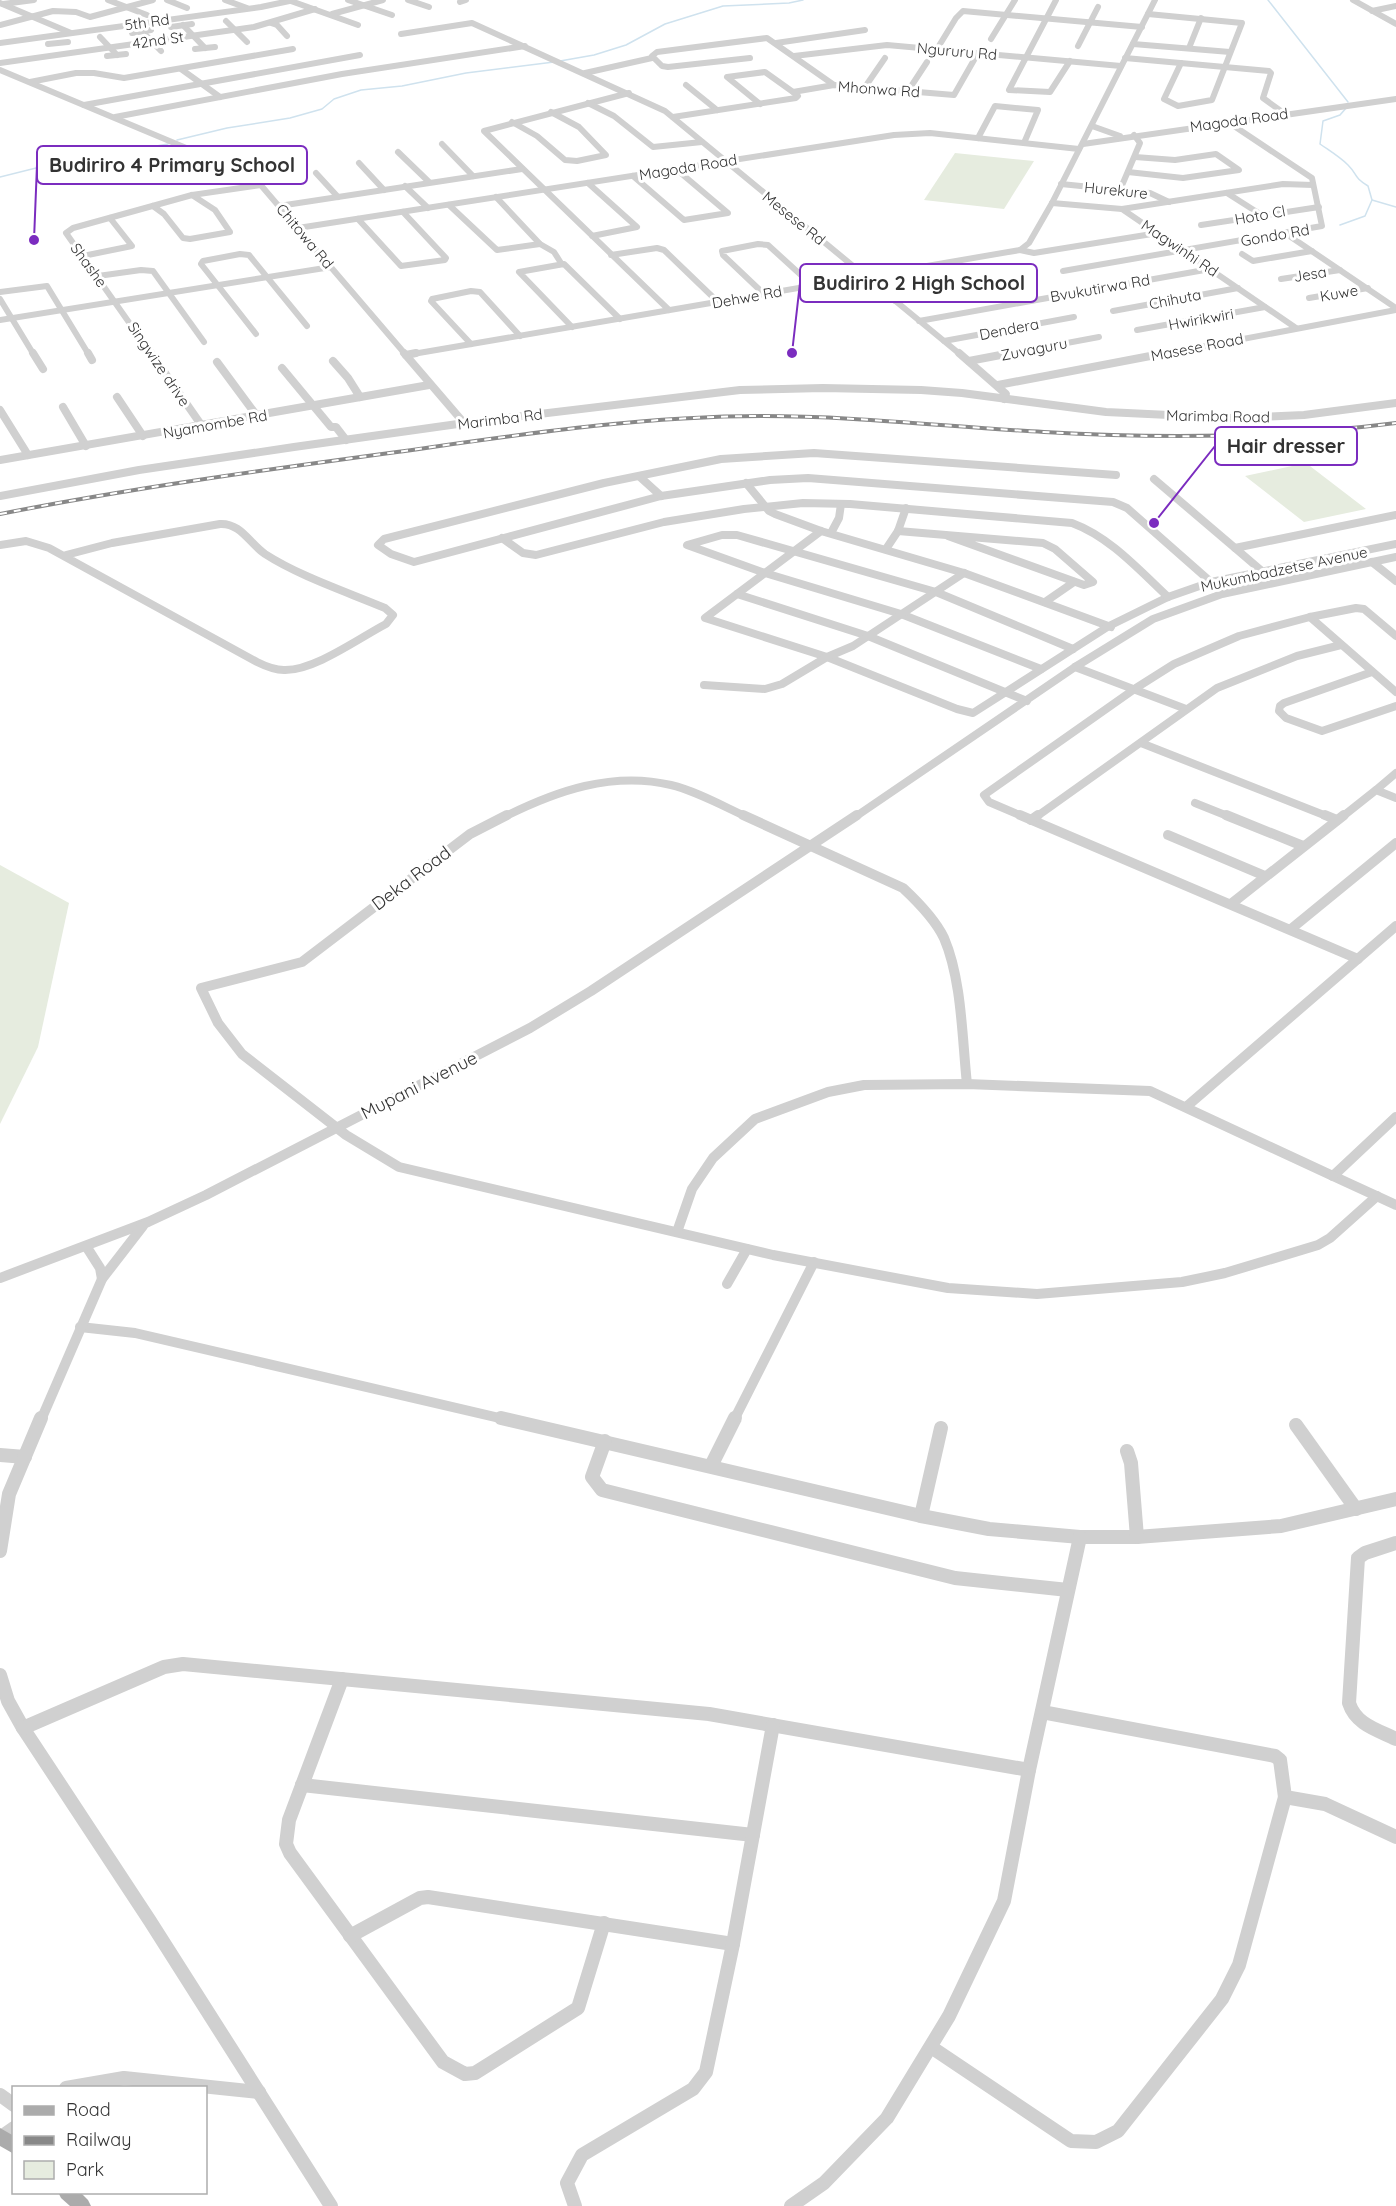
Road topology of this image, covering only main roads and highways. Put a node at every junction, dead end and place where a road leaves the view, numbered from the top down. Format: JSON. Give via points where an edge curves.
{"nodes":[{"id":1,"x":68,"y":2194,"type":"edge"},
{"id":2,"x":82,"y":2206,"type":"edge"}],
"edges":[{"from":1,"to":2,"type":"main road"}]}
